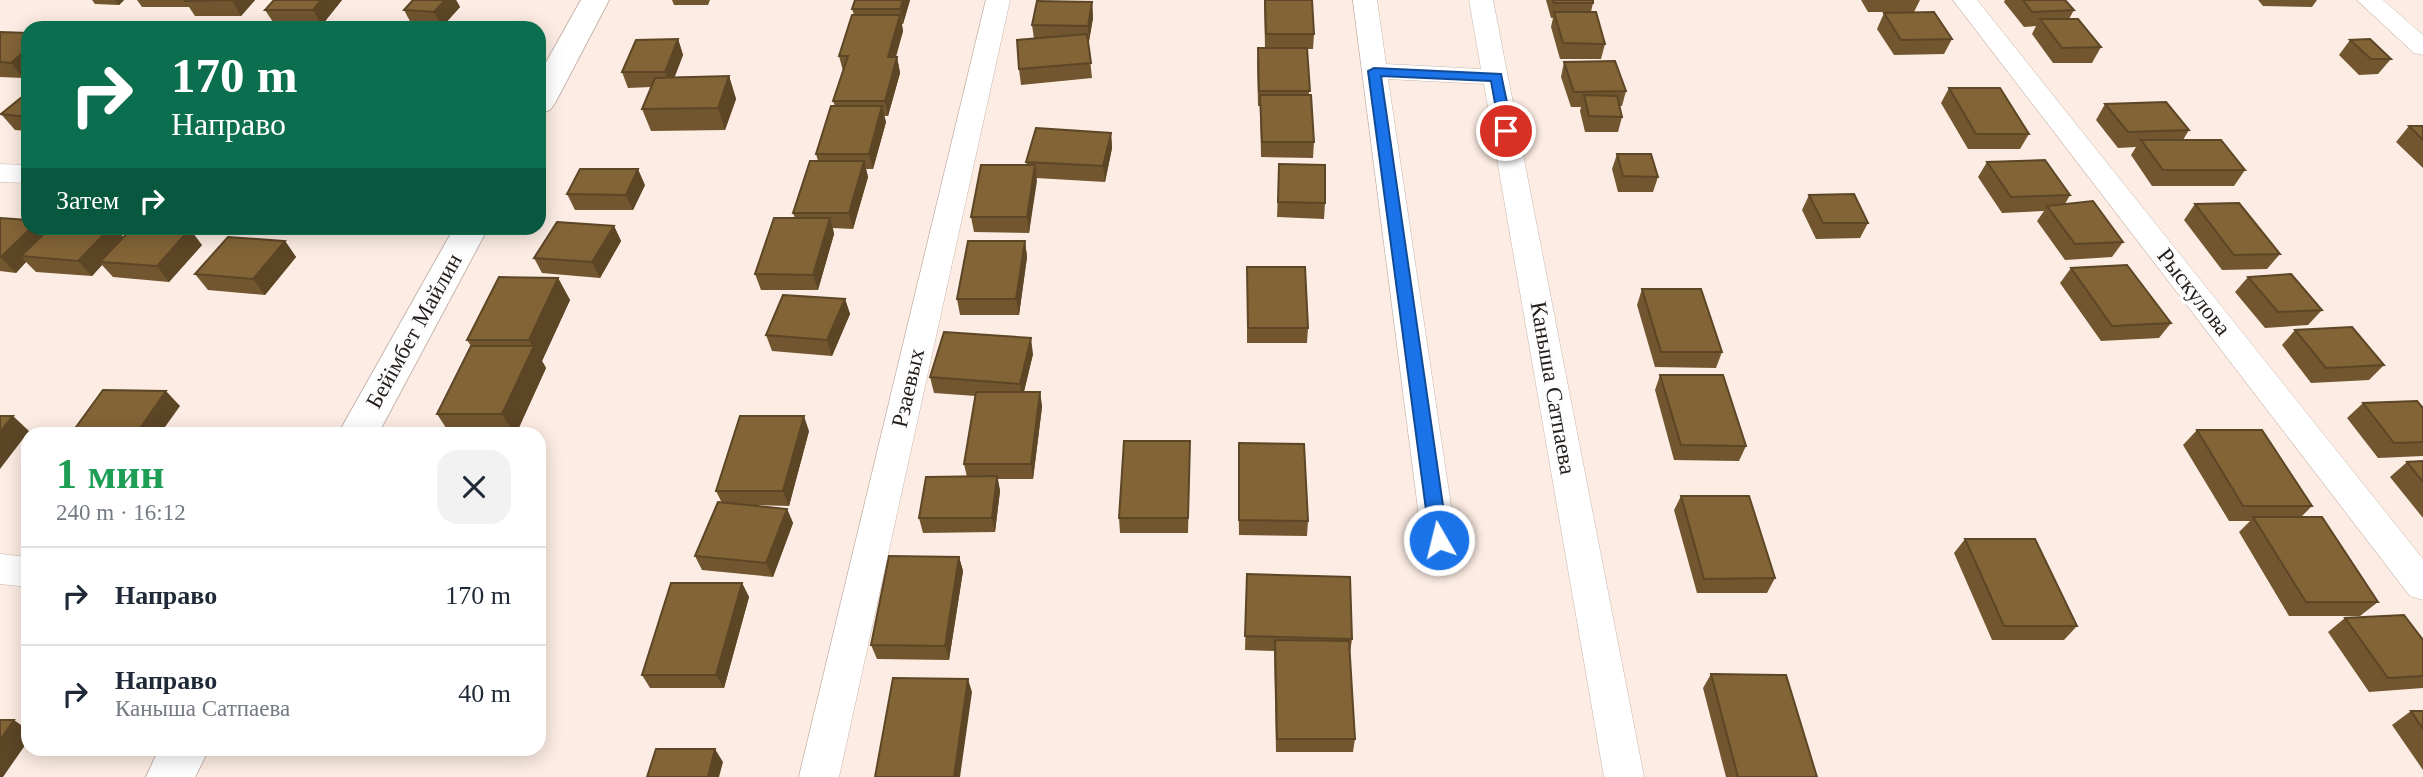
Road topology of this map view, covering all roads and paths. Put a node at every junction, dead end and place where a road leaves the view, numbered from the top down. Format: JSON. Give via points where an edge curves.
{"nodes":[{"id":1,"x":595,"y":0,"type":"edge"},
{"id":2,"x":998,"y":0,"type":"edge"},
{"id":3,"x":1365,"y":0,"type":"edge"},
{"id":4,"x":1481,"y":0,"type":"edge"},
{"id":5,"x":1965,"y":0,"type":"edge"},
{"id":6,"x":2369,"y":0,"type":"edge"},
{"id":7,"x":2423,"y":48,"type":"edge"},
{"id":8,"x":1374,"y":71,"type":"junction"},
{"id":9,"x":1497,"y":77,"type":"junction"},
{"id":10,"x":546,"y":90,"type":"edge"},
{"id":11,"x":0,"y":173,"type":"edge"},
{"id":12,"x":21,"y":174,"type":"edge"},
{"id":13,"x":467,"y":235,"type":"edge"},
{"id":14,"x":362,"y":427,"type":"edge"},
{"id":15,"x":1439,"y":540,"type":"dead end"},
{"id":16,"x":0,"y":569,"type":"edge"},
{"id":17,"x":21,"y":571,"type":"edge"},
{"id":18,"x":2423,"y":585,"type":"edge"},
{"id":19,"x":181,"y":756,"type":"edge"},
{"id":20,"x":170,"y":777,"type":"edge"},
{"id":21,"x":819,"y":777,"type":"edge"},
{"id":22,"x":1624,"y":777,"type":"edge"}],
"edges":[{"from":1,"to":10,"type":"street"},
{"from":2,"to":21,"type":"street","name":"Рзаевых"},
{"from":3,"to":8,"type":"street"},
{"from":4,"to":9,"type":"street","name":"Каныша Сатпаева"},
{"from":5,"to":18,"type":"street","name":"Рыскулова"},
{"from":6,"to":7,"type":"street"},
{"from":8,"to":9,"type":"street"},
{"from":8,"to":15,"type":"street"},
{"from":9,"to":22,"type":"street","name":"Каныша Сатпаева"},
{"from":11,"to":12,"type":"street"},
{"from":13,"to":14,"type":"street","name":"Бейімбет Майлин"},
{"from":16,"to":17,"type":"street"},
{"from":19,"to":20,"type":"street"}]}
